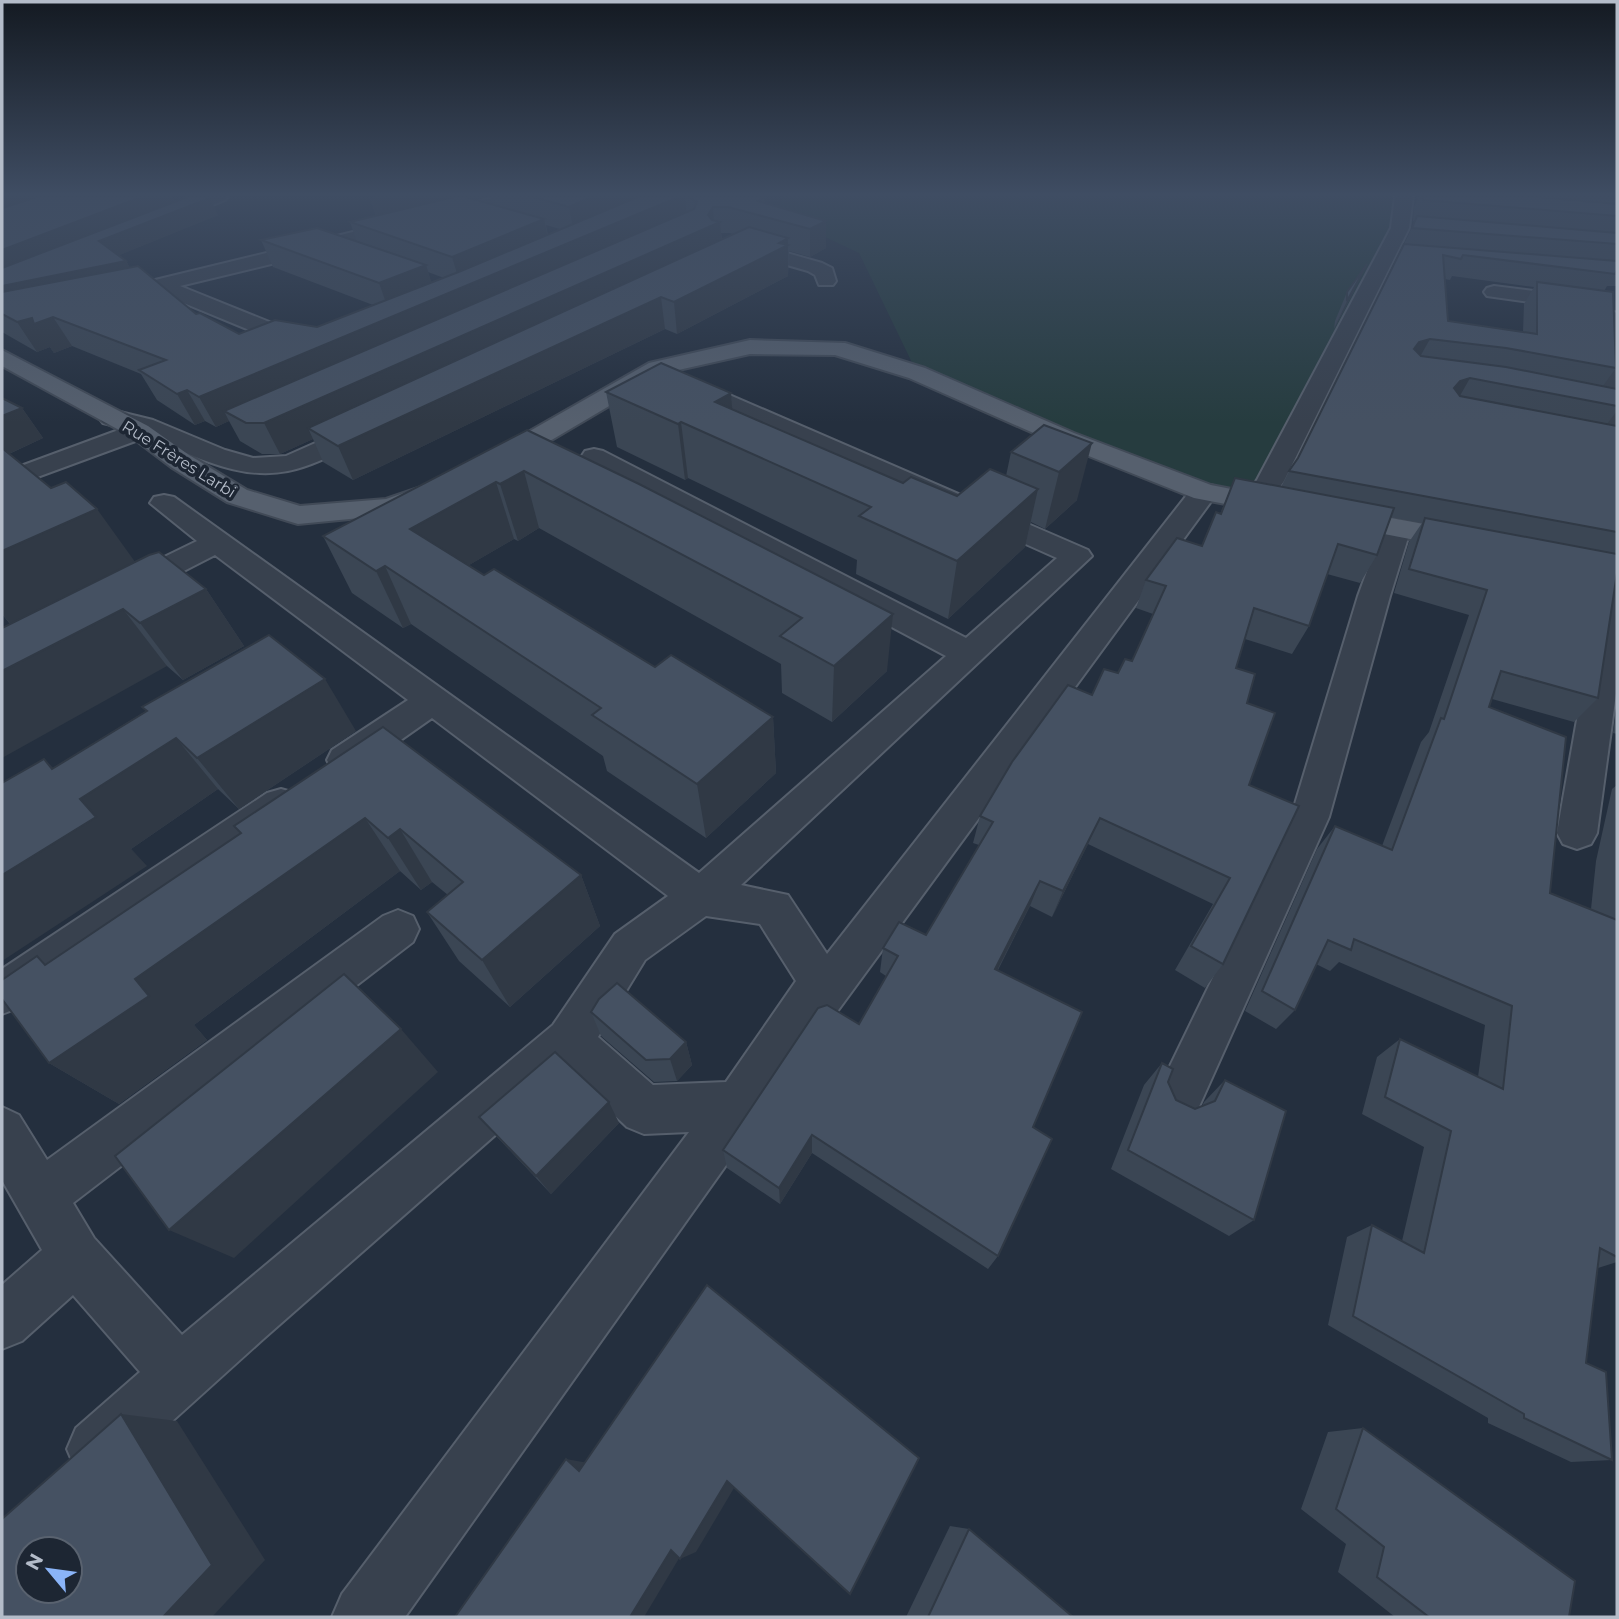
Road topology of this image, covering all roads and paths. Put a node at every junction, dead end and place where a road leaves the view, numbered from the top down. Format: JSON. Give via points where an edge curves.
{"nodes":[{"id":1,"x":214,"y":272,"type":"edge"},
{"id":2,"x":824,"y":272,"type":"edge"},
{"id":3,"x":1377,"y":272,"type":"edge"},
{"id":4,"x":826,"y":281,"type":"dead end"},
{"id":5,"x":158,"y":285,"type":"junction"},
{"id":6,"x":132,"y":290,"type":"edge"},
{"id":7,"x":1494,"y":292,"type":"dead end"},
{"id":8,"x":328,"y":347,"type":"edge"},
{"id":9,"x":2,"y":357,"type":"edge"},
{"id":10,"x":711,"y":394,"type":"edge"},
{"id":11,"x":1587,"y":399,"type":"edge"},
{"id":12,"x":1616,"y":416,"type":"edge"},
{"id":13,"x":390,"y":417,"type":"edge"},
{"id":14,"x":112,"y":418,"type":"junction"},
{"id":15,"x":139,"y":431,"type":"junction"},
{"id":16,"x":221,"y":438,"type":"edge"},
{"id":17,"x":1590,"y":438,"type":"edge"},
{"id":18,"x":1617,"y":444,"type":"edge"},
{"id":19,"x":188,"y":455,"type":"junction"},
{"id":20,"x":594,"y":457,"type":"dead end"},
{"id":21,"x":2,"y":482,"type":"edge"},
{"id":22,"x":1205,"y":492,"type":"junction"},
{"id":23,"x":1255,"y":502,"type":"junction"},
{"id":24,"x":164,"y":503,"type":"dead end"},
{"id":25,"x":1397,"y":528,"type":"junction"},
{"id":26,"x":218,"y":542,"type":"junction"},
{"id":27,"x":1489,"y":545,"type":"edge"},
{"id":28,"x":1609,"y":572,"type":"edge"},
{"id":29,"x":98,"y":601,"type":"edge"},
{"id":30,"x":969,"y":654,"type":"junction"},
{"id":31,"x":433,"y":701,"type":"junction"},
{"id":32,"x":1577,"y":833,"type":"dead end"},
{"id":33,"x":700,"y":897,"type":"junction"},
{"id":34,"x":398,"y":929,"type":"dead end"},
{"id":35,"x":2,"y":994,"type":"edge"},
{"id":36,"x":569,"y":1041,"type":"junction"},
{"id":37,"x":1176,"y":1103,"type":"edge"},
{"id":38,"x":739,"y":1106,"type":"junction"},
{"id":39,"x":2,"y":1132,"type":"edge"},
{"id":40,"x":39,"y":1197,"type":"junction"},
{"id":41,"x":75,"y":1257,"type":"junction"},
{"id":42,"x":2,"y":1321,"type":"edge"},
{"id":43,"x":180,"y":1375,"type":"junction"},
{"id":44,"x":71,"y":1473,"type":"edge"},
{"id":45,"x":365,"y":1617,"type":"edge"}],
"edges":[{"from":1,"to":5,"type":"street"},
{"from":2,"to":4,"type":"street"},
{"from":3,"to":23,"type":"street"},
{"from":5,"to":6,"type":"street"},
{"from":5,"to":8,"type":"street","via":[[305,345]]},
{"from":7,"to":12,"type":"street","via":[[1612,300]]},
{"from":9,"to":14,"type":"main road","name":"Rue Frères Larbi"},
{"from":10,"to":30,"type":"street","via":[[1077,556]]},
{"from":11,"to":12,"type":"street"},
{"from":13,"to":19,"type":"street","via":[[291,464],[262,466]]},
{"from":14,"to":15,"type":"main road","name":"Rue Frères Larbi"},
{"from":14,"to":19,"type":"street","via":[[145,426]]},
{"from":15,"to":19,"type":"main road","name":"Rue Frères Larbi"},
{"from":15,"to":21,"type":"street"},
{"from":16,"to":19,"type":"street"},
{"from":17,"to":18,"type":"street"},
{"from":19,"to":22,"type":"main road","name":"Rue Frères Larbi","via":[[237,496],[298,515],[391,507],[460,479],[657,369],[750,347],[837,348],[917,373],[1065,438]]},
{"from":20,"to":30,"type":"street"},
{"from":22,"to":23,"type":"main road","name":"Rue Frères Larbi"},
{"from":22,"to":38,"type":"street"},
{"from":23,"to":25,"type":"main road","name":"Rue Frères Larbi"},
{"from":24,"to":26,"type":"street"},
{"from":25,"to":27,"type":"main road","name":"Rue Frères Larbi"},
{"from":25,"to":37,"type":"street","via":[[1310,817]]},
{"from":26,"to":29,"type":"street"},
{"from":26,"to":31,"type":"street"},
{"from":28,"to":32,"type":"street"},
{"from":30,"to":33,"type":"street"},
{"from":31,"to":33,"type":"street"},
{"from":31,"to":35,"type":"street"},
{"from":33,"to":36,"type":"street","via":[[630,947]]},
{"from":33,"to":38,"type":"street","via":[[773,908],[821,982]]},
{"from":34,"to":40,"type":"street"},
{"from":36,"to":38,"type":"street","via":[[643,1110]]},
{"from":36,"to":43,"type":"street"},
{"from":38,"to":45,"type":"street"},
{"from":39,"to":40,"type":"street"},
{"from":40,"to":41,"type":"street"},
{"from":41,"to":42,"type":"street"},
{"from":41,"to":43,"type":"street"},
{"from":43,"to":44,"type":"street"}]}
